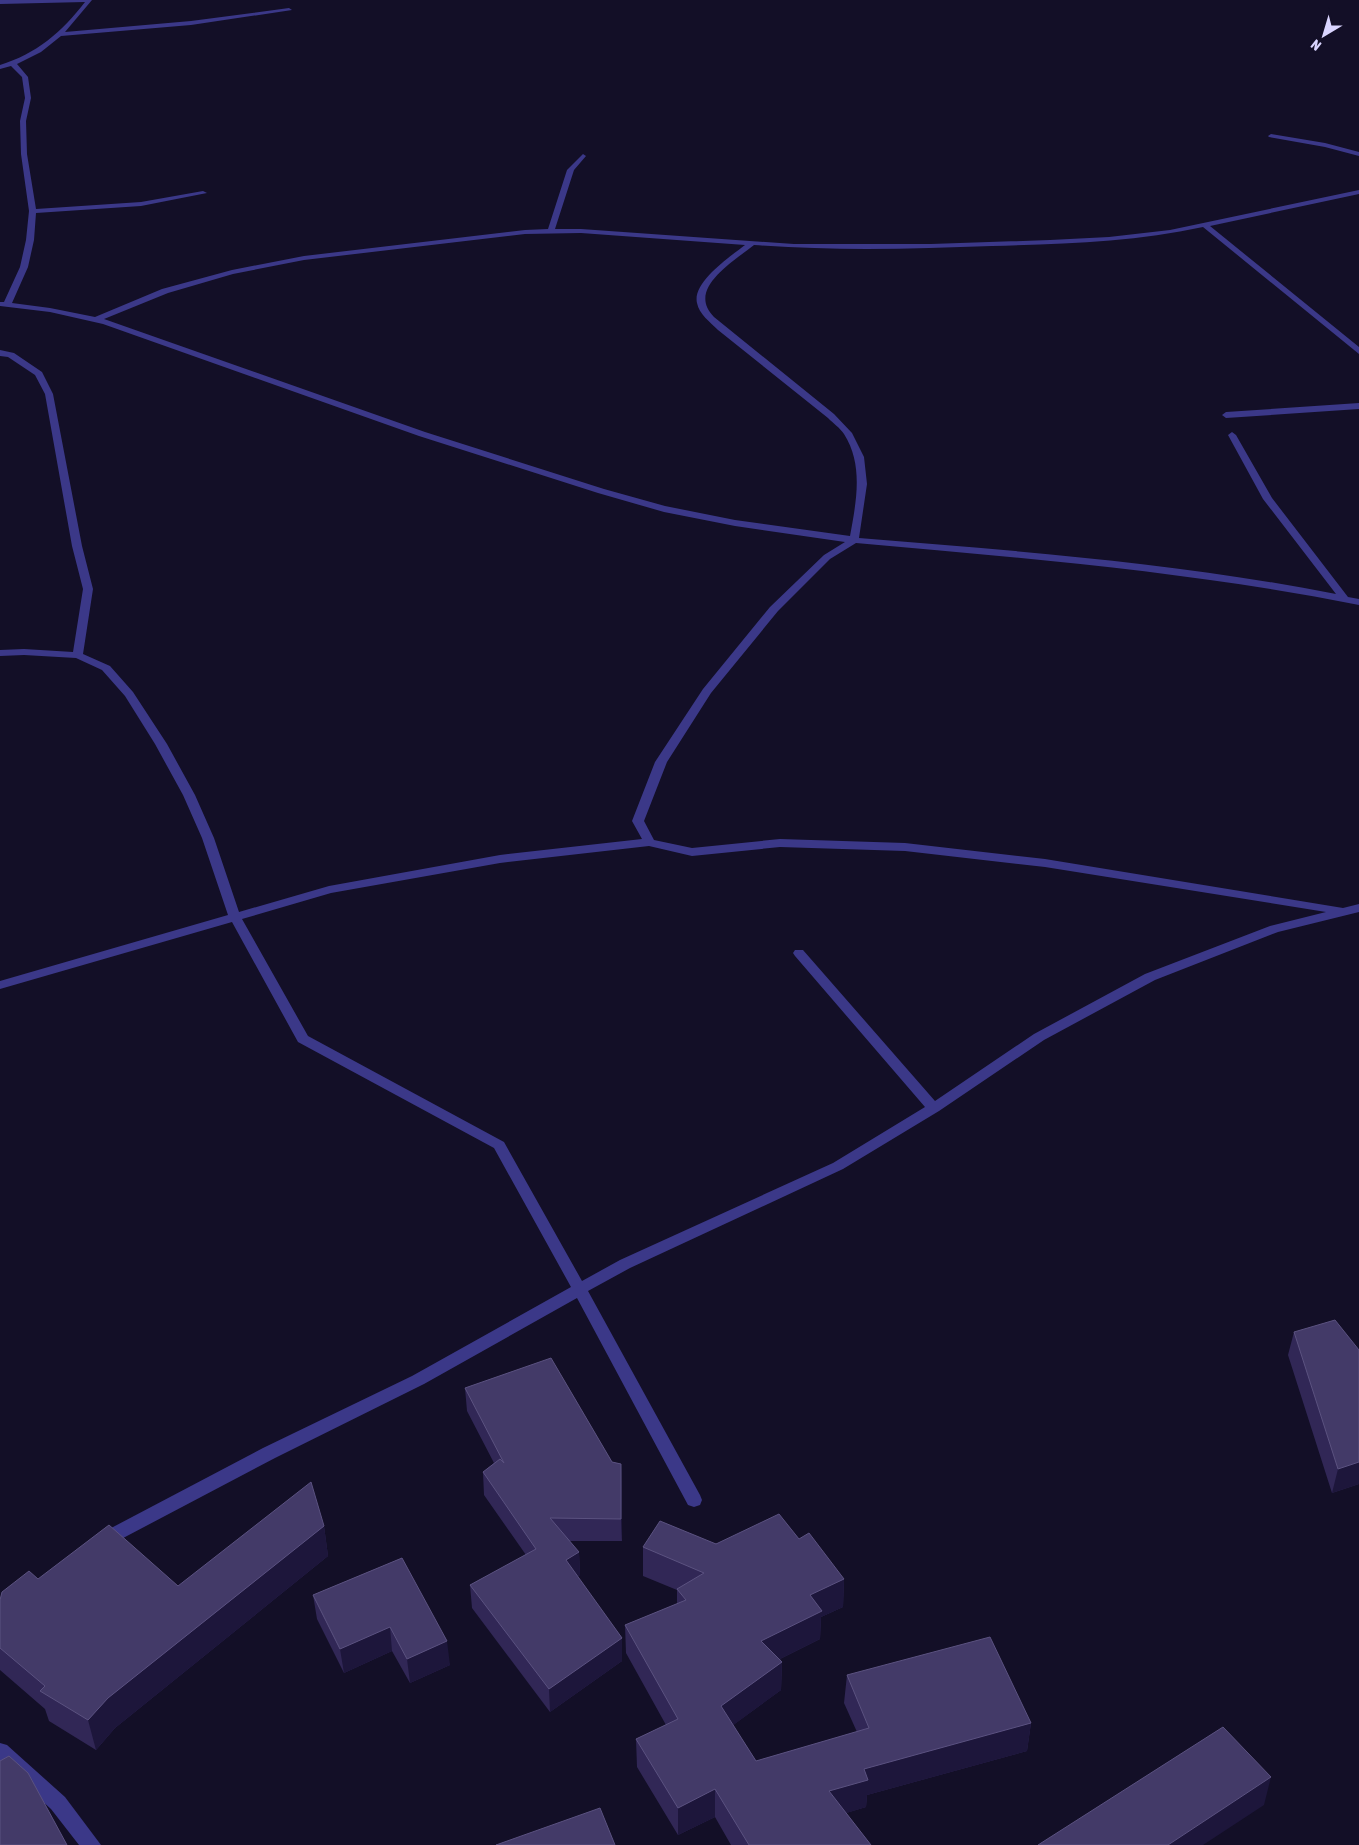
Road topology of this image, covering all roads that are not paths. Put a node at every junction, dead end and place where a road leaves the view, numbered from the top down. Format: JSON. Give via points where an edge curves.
{"nodes":[{"id":1,"x":89,"y":0,"type":"edge"},
{"id":2,"x":0,"y":2,"type":"edge"},
{"id":3,"x":289,"y":10,"type":"dead end"},
{"id":4,"x":60,"y":34,"type":"junction"},
{"id":5,"x":13,"y":64,"type":"junction"},
{"id":6,"x":0,"y":67,"type":"edge"},
{"id":7,"x":1271,"y":136,"type":"dead end"},
{"id":8,"x":1359,"y":154,"type":"edge"},
{"id":9,"x":583,"y":156,"type":"dead end"},
{"id":10,"x":1359,"y":192,"type":"edge"},
{"id":11,"x":203,"y":193,"type":"dead end"},
{"id":12,"x":33,"y":211,"type":"junction"},
{"id":13,"x":1206,"y":226,"type":"junction"},
{"id":14,"x":551,"y":230,"type":"junction"},
{"id":15,"x":752,"y":243,"type":"junction"},
{"id":16,"x":4,"y":304,"type":"edge"},
{"id":17,"x":95,"y":320,"type":"junction"},
{"id":18,"x":1359,"y":351,"type":"edge"},
{"id":19,"x":0,"y":353,"type":"edge"},
{"id":20,"x":1359,"y":406,"type":"edge"},
{"id":21,"x":1226,"y":415,"type":"dead end"},
{"id":22,"x":1232,"y":435,"type":"dead end"},
{"id":23,"x":854,"y":540,"type":"junction"},
{"id":24,"x":1344,"y":598,"type":"junction"},
{"id":25,"x":1359,"y":602,"type":"edge"},
{"id":26,"x":0,"y":654,"type":"edge"},
{"id":27,"x":78,"y":655,"type":"junction"},
{"id":28,"x":649,"y":842,"type":"junction"},
{"id":29,"x":1352,"y":910,"type":"edge"},
{"id":30,"x":235,"y":917,"type":"junction"},
{"id":31,"x":799,"y":953,"type":"dead end"},
{"id":32,"x":0,"y":985,"type":"edge"},
{"id":33,"x":934,"y":1108,"type":"junction"},
{"id":34,"x":580,"y":1290,"type":"junction"},
{"id":35,"x":694,"y":1500,"type":"dead end"},
{"id":36,"x":87,"y":1552,"type":"edge"},
{"id":37,"x":0,"y":1751,"type":"edge"},
{"id":38,"x":91,"y":1845,"type":"edge"}],
"edges":[{"from":1,"to":2,"type":"street"},
{"from":1,"to":4,"type":"street"},
{"from":3,"to":4,"type":"street"},
{"from":4,"to":5,"type":"street","via":[[54,42]]},
{"from":5,"to":6,"type":"street"},
{"from":5,"to":12,"type":"street","via":[[25,77],[28,98],[23,121],[24,154]]},
{"from":7,"to":8,"type":"street","via":[[1326,144]]},
{"from":9,"to":14,"type":"street","via":[[570,170]]},
{"from":10,"to":13,"type":"street"},
{"from":11,"to":12,"type":"street","via":[[141,204]]},
{"from":12,"to":16,"type":"street","via":[[24,267]]},
{"from":13,"to":15,"type":"street","via":[[1109,239],[1001,244],[794,246]]},
{"from":13,"to":18,"type":"street"},
{"from":14,"to":15,"type":"street"},
{"from":14,"to":17,"type":"street","via":[[304,258],[232,272],[165,291]]},
{"from":15,"to":23,"type":"street","via":[[702,289],[700,300],[705,314],[824,410],[848,434],[858,457],[862,484]]},
{"from":16,"to":17,"type":"street"},
{"from":17,"to":23,"type":"street","via":[[422,434],[601,491],[664,509],[735,523]]},
{"from":19,"to":27,"type":"street","via":[[12,355],[39,374],[49,394],[88,589]]},
{"from":20,"to":21,"type":"street"},
{"from":22,"to":24,"type":"street","via":[[1268,499]]},
{"from":23,"to":24,"type":"street","via":[[1163,570]]},
{"from":23,"to":28,"type":"street","via":[[826,557],[774,609],[707,691],[661,762],[641,812],[638,821]]},
{"from":24,"to":25,"type":"street"},
{"from":26,"to":27,"type":"street"},
{"from":27,"to":30,"type":"street","via":[[106,668],[129,694],[161,744],[190,795]]},
{"from":28,"to":29,"type":"street","via":[[692,852],[780,842],[906,847],[1045,863]]},
{"from":28,"to":30,"type":"street","via":[[500,859],[424,872],[329,890]]},
{"from":29,"to":33,"type":"street","via":[[1274,929],[1150,977],[1039,1038]]},
{"from":30,"to":32,"type":"street"},
{"from":30,"to":34,"type":"street","via":[[303,1039],[499,1145]]},
{"from":31,"to":33,"type":"street"},
{"from":33,"to":34,"type":"street","via":[[838,1166],[625,1264]]},
{"from":34,"to":35,"type":"street"},
{"from":34,"to":36,"type":"street","via":[[418,1380],[260,1458],[103,1540]]},
{"from":37,"to":38,"type":"street","via":[[58,1803]]}]}
